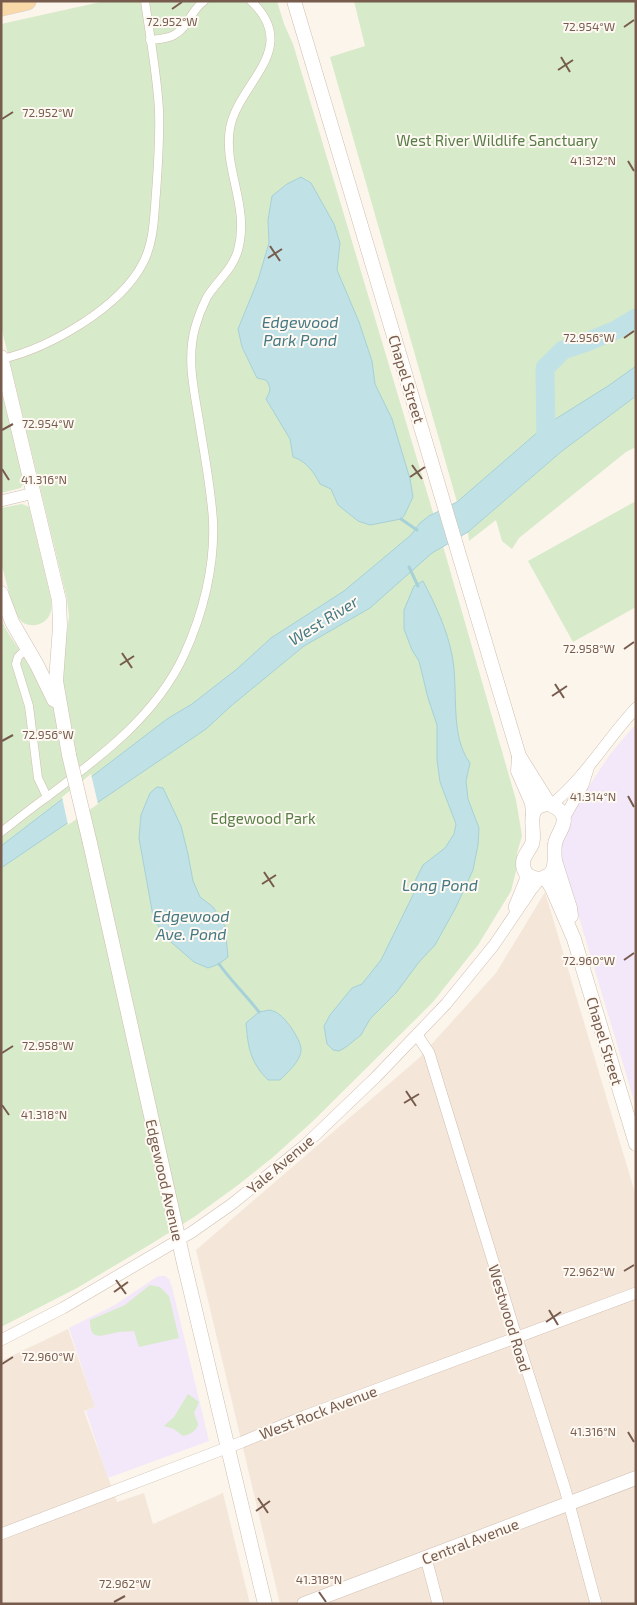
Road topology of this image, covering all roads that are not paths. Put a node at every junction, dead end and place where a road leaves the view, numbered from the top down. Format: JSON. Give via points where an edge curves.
{"nodes":[{"id":1,"x":27,"y":1,"type":"edge"},
{"id":2,"x":145,"y":1,"type":"edge"},
{"id":3,"x":204,"y":1,"type":"edge"},
{"id":4,"x":251,"y":1,"type":"edge"},
{"id":5,"x":294,"y":1,"type":"edge"},
{"id":6,"x":1,"y":7,"type":"edge"},
{"id":7,"x":150,"y":40,"type":"junction"},
{"id":8,"x":1,"y":358,"type":"edge"},
{"id":9,"x":34,"y":493,"type":"junction"},
{"id":10,"x":1,"y":501,"type":"edge"},
{"id":11,"x":1,"y":593,"type":"edge"},
{"id":12,"x":27,"y":648,"type":"junction"},
{"id":13,"x":636,"y":708,"type":"edge"},
{"id":14,"x":69,"y":755,"type":"junction"},
{"id":15,"x":519,"y":756,"type":"junction"},
{"id":16,"x":590,"y":765,"type":"junction"},
{"id":17,"x":46,"y":797,"type":"junction"},
{"id":18,"x":550,"y":805,"type":"junction"},
{"id":19,"x":532,"y":814,"type":"junction"},
{"id":20,"x":564,"y":818,"type":"junction"},
{"id":21,"x":1,"y":832,"type":"edge"},
{"id":22,"x":555,"y":861,"type":"junction"},
{"id":23,"x":525,"y":872,"type":"junction"},
{"id":24,"x":543,"y":878,"type":"junction"},
{"id":25,"x":508,"y":925,"type":"junction"},
{"id":26,"x":574,"y":939,"type":"junction"},
{"id":27,"x":416,"y":1036,"type":"junction"},
{"id":28,"x":636,"y":1144,"type":"edge"},
{"id":29,"x":179,"y":1240,"type":"junction"},
{"id":30,"x":636,"y":1293,"type":"edge"},
{"id":31,"x":516,"y":1338,"type":"junction"},
{"id":32,"x":1,"y":1340,"type":"edge"},
{"id":33,"x":228,"y":1447,"type":"junction"},
{"id":34,"x":636,"y":1478,"type":"edge"},
{"id":35,"x":569,"y":1504,"type":"junction"},
{"id":36,"x":1,"y":1534,"type":"edge"},
{"id":37,"x":426,"y":1558,"type":"junction"},
{"id":38,"x":265,"y":1604,"type":"edge"},
{"id":39,"x":304,"y":1604,"type":"edge"},
{"id":40,"x":438,"y":1604,"type":"edge"},
{"id":41,"x":596,"y":1604,"type":"edge"}],
"edges":[{"from":1,"to":6,"type":"main road"},
{"from":2,"to":7,"type":"street"},
{"from":3,"to":7,"type":"street","via":[[181,31],[167,38]]},
{"from":4,"to":17,"type":"street","via":[[265,19],[270,43],[267,59],[235,111],[230,127],[230,156],[242,232],[235,260],[200,311],[190,354],[213,521],[212,553],[204,597],[184,654],[161,692],[114,744]]},
{"from":5,"to":15,"type":"street","name":"Chapel Street"},
{"from":7,"to":8,"type":"street","via":[[159,131],[154,222],[143,263],[114,298],[74,328],[37,348]]},
{"from":8,"to":9,"type":"street","name":"Edgewood Avenue"},
{"from":9,"to":10,"type":"street"},
{"from":9,"to":14,"type":"street","name":"Edgewood Avenue","via":[[59,600],[56,681]]},
{"from":11,"to":12,"type":"street","name":"Edgewood Avenue"},
{"from":12,"to":14,"type":"street","name":"Edgewood Avenue","via":[[52,694]]},
{"from":12,"to":17,"type":"street","via":[[16,664],[29,706],[38,778]]},
{"from":13,"to":16,"type":"street"},
{"from":14,"to":29,"type":"street","name":"Edgewood Avenue","bridge":true},
{"from":15,"to":18,"type":"street","name":"Chapel Street"},
{"from":15,"to":19,"type":"street","name":"Chapel Street","via":[[518,771],[532,803]]},
{"from":16,"to":18,"type":"street"},
{"from":16,"to":20,"type":"street"},
{"from":17,"to":21,"type":"street"},
{"from":18,"to":19,"type":"street","via":[[539,807]]},
{"from":18,"to":20,"type":"street","name":"Chapel Street","via":[[561,811]]},
{"from":19,"to":23,"type":"street","name":"Chapel Street","via":[[532,843],[523,859]]},
{"from":20,"to":22,"type":"street","via":[[556,836]]},
{"from":22,"to":24,"type":"street","via":[[551,873]]},
{"from":22,"to":26,"type":"street","name":"Chapel Street","via":[[570,908]]},
{"from":23,"to":24,"type":"street","via":[[535,878]]},
{"from":23,"to":25,"type":"street","name":"Yale Avenue"},
{"from":24,"to":25,"type":"street","name":"Yale Avenue","via":[[532,888]]},
{"from":24,"to":26,"type":"street","name":"Chapel Street","via":[[552,888]]},
{"from":25,"to":27,"type":"street","name":"Yale Avenue","via":[[476,968]]},
{"from":26,"to":28,"type":"street","name":"Chapel Street"},
{"from":27,"to":29,"type":"street","name":"Yale Avenue","via":[[305,1145],[232,1204]]},
{"from":27,"to":31,"type":"street","name":"Westwood Road","via":[[430,1053]]},
{"from":29,"to":32,"type":"street","name":"Yale Avenue"},
{"from":29,"to":33,"type":"street","name":"Edgewood Avenue"},
{"from":30,"to":31,"type":"street","name":"West Rock Avenue"},
{"from":31,"to":33,"type":"street","name":"West Rock Avenue"},
{"from":31,"to":35,"type":"street","name":"Westwood Road"},
{"from":33,"to":36,"type":"street","name":"West Rock Avenue"},
{"from":33,"to":38,"type":"street","name":"Edgewood Avenue"},
{"from":34,"to":35,"type":"street","name":"Central Avenue"},
{"from":35,"to":37,"type":"street","name":"Central Avenue"},
{"from":35,"to":41,"type":"street","name":"Westwood Road"},
{"from":37,"to":39,"type":"street","name":"Central Avenue"},
{"from":37,"to":40,"type":"street"}]}
